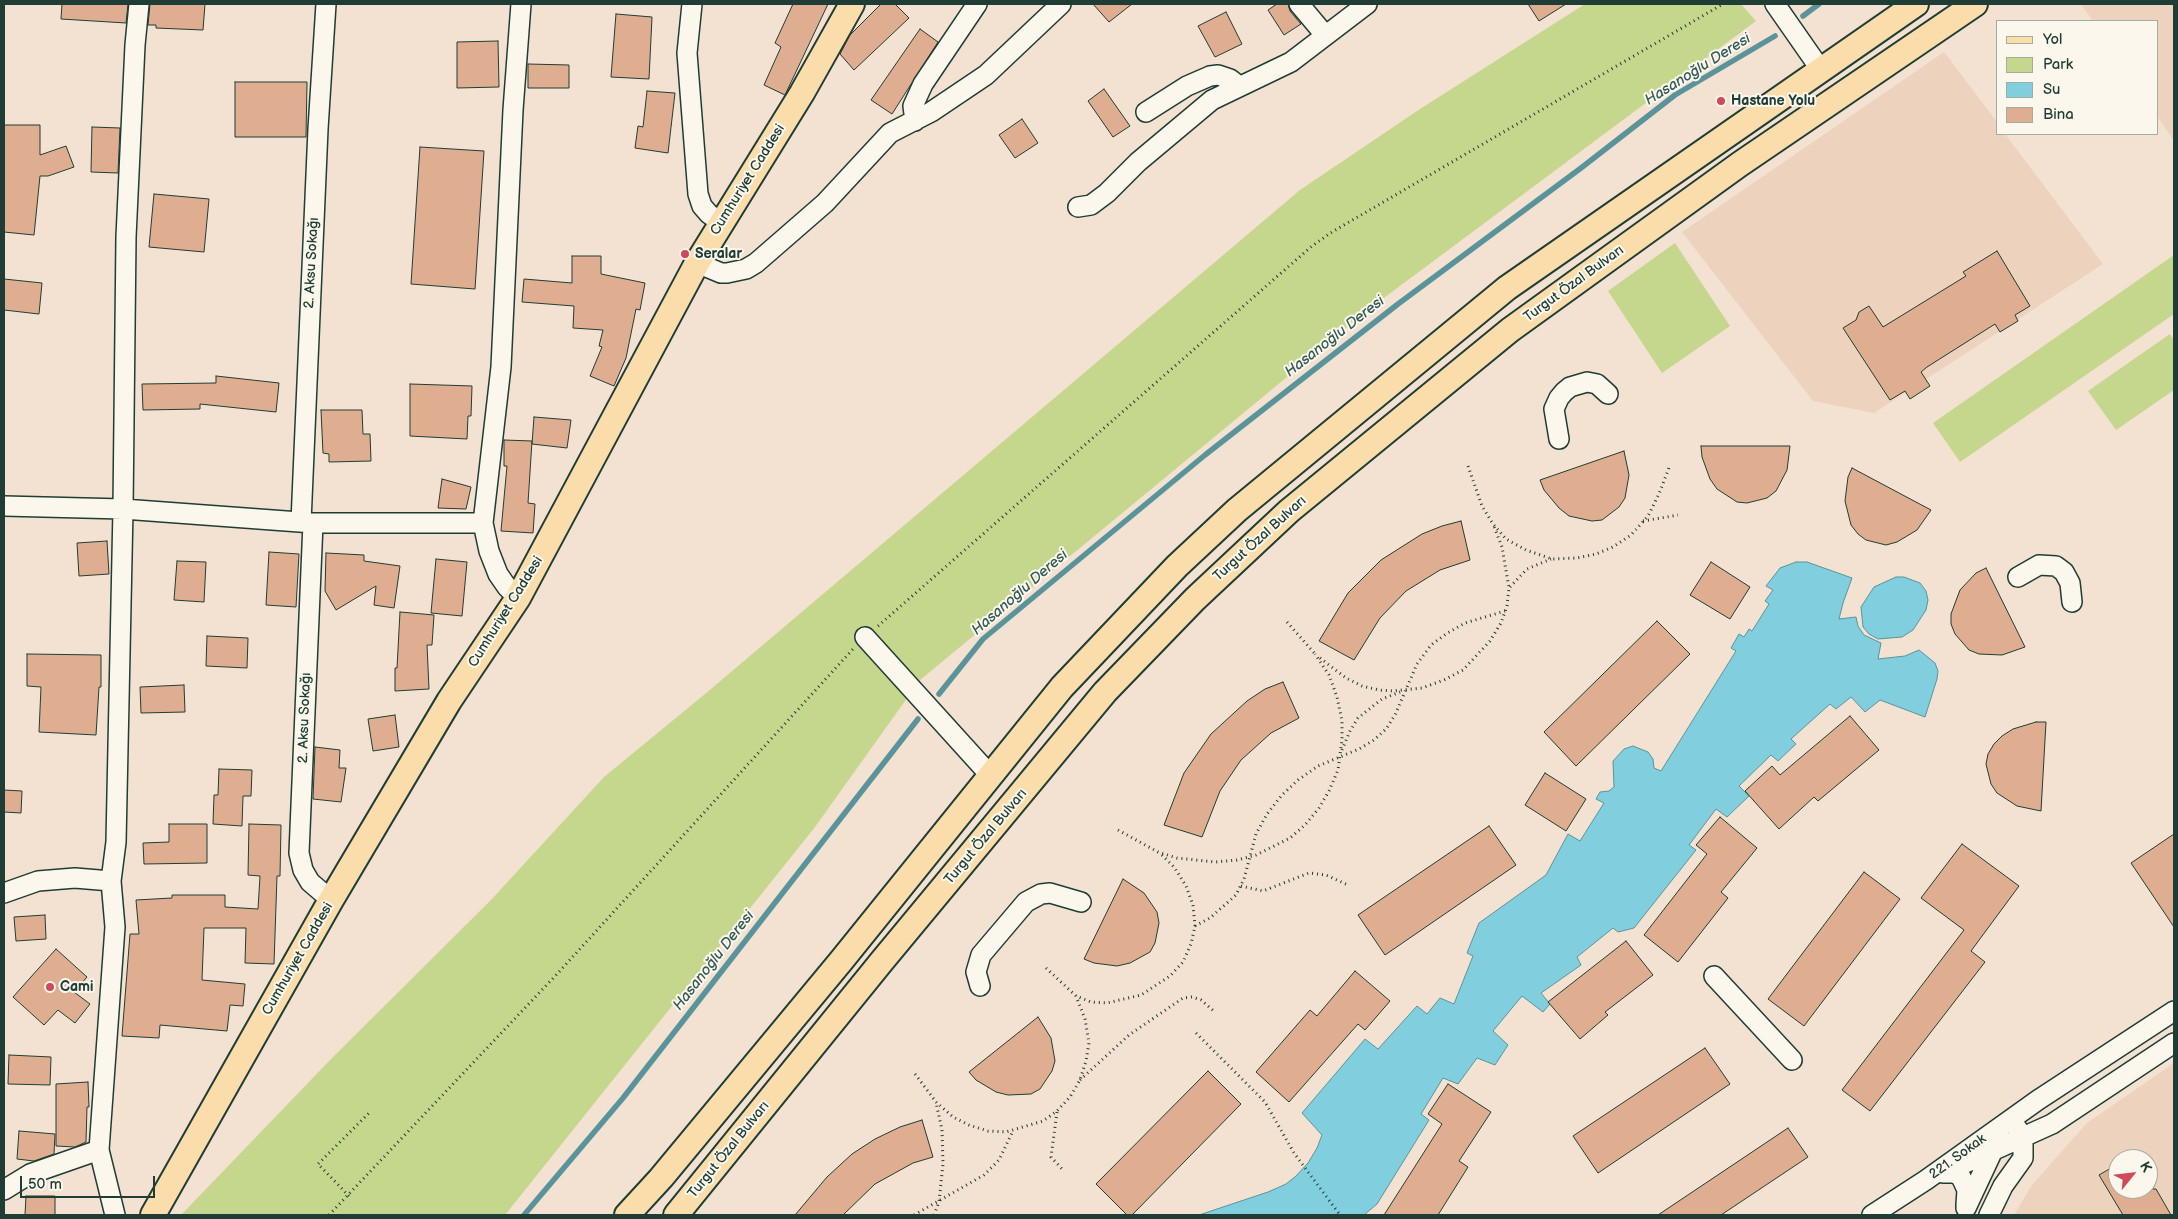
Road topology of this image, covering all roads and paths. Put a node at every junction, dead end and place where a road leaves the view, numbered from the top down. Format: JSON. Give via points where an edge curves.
{"nodes":[{"id":1,"x":139,"y":4,"type":"edge"},
{"id":2,"x":326,"y":4,"type":"edge"},
{"id":3,"x":521,"y":4,"type":"edge"},
{"id":4,"x":692,"y":4,"type":"edge"},
{"id":5,"x":852,"y":4,"type":"edge"},
{"id":6,"x":977,"y":4,"type":"edge"},
{"id":7,"x":1061,"y":4,"type":"edge"},
{"id":8,"x":1299,"y":4,"type":"edge"},
{"id":9,"x":1367,"y":4,"type":"edge"},
{"id":10,"x":1723,"y":4,"type":"edge"},
{"id":11,"x":1775,"y":4,"type":"edge"},
{"id":12,"x":1916,"y":4,"type":"edge"},
{"id":13,"x":1975,"y":4,"type":"edge"},
{"id":14,"x":1326,"y":35,"type":"junction"},
{"id":15,"x":1821,"y":70,"type":"junction"},
{"id":16,"x":1239,"y":86,"type":"junction"},
{"id":17,"x":1146,"y":112,"type":"dead end"},
{"id":18,"x":915,"y":121,"type":"junction"},
{"id":19,"x":1078,"y":207,"type":"dead end"},
{"id":20,"x":722,"y":223,"type":"junction"},
{"id":21,"x":697,"y":264,"type":"junction"},
{"id":22,"x":1608,"y":394,"type":"dead end"},
{"id":23,"x":1559,"y":439,"type":"dead end"},
{"id":24,"x":1670,"y":465,"type":"dead end"},
{"id":25,"x":1468,"y":466,"type":"dead end"},
{"id":26,"x":4,"y":506,"type":"edge"},
{"id":27,"x":123,"y":509,"type":"junction"},
{"id":28,"x":1678,"y":515,"type":"dead end"},
{"id":29,"x":1643,"y":521,"type":"junction"},
{"id":30,"x":307,"y":522,"type":"junction"},
{"id":31,"x":483,"y":523,"type":"junction"},
{"id":32,"x":1493,"y":524,"type":"junction"},
{"id":33,"x":1552,"y":558,"type":"junction"},
{"id":34,"x":2018,"y":577,"type":"dead end"},
{"id":35,"x":1509,"y":588,"type":"junction"},
{"id":36,"x":518,"y":598,"type":"junction"},
{"id":37,"x":2072,"y":602,"type":"dead end"},
{"id":38,"x":1505,"y":611,"type":"junction"},
{"id":39,"x":1287,"y":622,"type":"dead end"},
{"id":40,"x":864,"y":638,"type":"junction"},
{"id":41,"x":1315,"y":654,"type":"junction"},
{"id":42,"x":1405,"y":690,"type":"junction"},
{"id":43,"x":1340,"y":756,"type":"junction"},
{"id":44,"x":990,"y":775,"type":"junction"},
{"id":45,"x":1118,"y":830,"type":"dead end"},
{"id":46,"x":1158,"y":852,"type":"junction"},
{"id":47,"x":1249,"y":857,"type":"junction"},
{"id":48,"x":111,"y":882,"type":"junction"},
{"id":49,"x":1348,"y":885,"type":"dead end"},
{"id":50,"x":1240,"y":886,"type":"junction"},
{"id":51,"x":4,"y":894,"type":"edge"},
{"id":52,"x":331,"y":900,"type":"junction"},
{"id":53,"x":1081,"y":902,"type":"dead end"},
{"id":54,"x":1195,"y":926,"type":"junction"},
{"id":55,"x":1046,"y":968,"type":"dead end"},
{"id":56,"x":1714,"y":976,"type":"dead end"},
{"id":57,"x":980,"y":986,"type":"dead end"},
{"id":58,"x":1076,"y":996,"type":"junction"},
{"id":59,"x":2174,"y":1011,"type":"edge"},
{"id":60,"x":1215,"y":1012,"type":"dead end"},
{"id":61,"x":1196,"y":1033,"type":"dead end"},
{"id":62,"x":2174,"y":1043,"type":"edge"},
{"id":63,"x":1792,"y":1060,"type":"dead end"},
{"id":64,"x":915,"y":1074,"type":"dead end"},
{"id":65,"x":1080,"y":1080,"type":"junction"},
{"id":66,"x":936,"y":1102,"type":"junction"},
{"id":67,"x":1057,"y":1111,"type":"junction"},
{"id":68,"x":370,"y":1112,"type":"dead end"},
{"id":69,"x":2006,"y":1123,"type":"junction"},
{"id":70,"x":2052,"y":1124,"type":"junction"},
{"id":71,"x":1014,"y":1130,"type":"junction"},
{"id":72,"x":2023,"y":1137,"type":"junction"},
{"id":73,"x":99,"y":1150,"type":"junction"},
{"id":74,"x":1993,"y":1150,"type":"junction"},
{"id":75,"x":2023,"y":1158,"type":"junction"},
{"id":76,"x":1063,"y":1170,"type":"dead end"},
{"id":77,"x":1943,"y":1173,"type":"junction"},
{"id":78,"x":1926,"y":1180,"type":"junction"},
{"id":79,"x":4,"y":1190,"type":"edge"},
{"id":80,"x":349,"y":1196,"type":"junction"},
{"id":81,"x":939,"y":1202,"type":"junction"},
{"id":82,"x":1964,"y":1211,"type":"edge"},
{"id":83,"x":115,"y":1215,"type":"edge"},
{"id":84,"x":153,"y":1215,"type":"edge"},
{"id":85,"x":329,"y":1215,"type":"edge"},
{"id":86,"x":627,"y":1215,"type":"edge"},
{"id":87,"x":676,"y":1215,"type":"edge"},
{"id":88,"x":914,"y":1215,"type":"edge"},
{"id":89,"x":934,"y":1215,"type":"edge"},
{"id":90,"x":1340,"y":1215,"type":"edge"},
{"id":91,"x":1872,"y":1215,"type":"edge"},
{"id":92,"x":1989,"y":1215,"type":"edge"}],
"edges":[{"from":1,"to":27,"type":"street","via":[[126,237]]},
{"from":2,"to":30,"type":"street","name":"2. Aksu Sokağı"},
{"from":3,"to":31,"type":"street","via":[[502,367]]},
{"from":4,"to":20,"type":"street","via":[[687,53],[698,194],[702,206]]},
{"from":5,"to":20,"type":"main road","name":"Cumhuriyet Caddesi"},
{"from":6,"to":18,"type":"street","via":[[923,84],[913,106]]},
{"from":7,"to":18,"type":"street","via":[[986,74]]},
{"from":8,"to":14,"type":"street"},
{"from":9,"to":14,"type":"street"},
{"from":10,"to":40,"type":"path","via":[[1312,246]]},
{"from":11,"to":15,"type":"street"},
{"from":12,"to":15,"type":"main road"},
{"from":13,"to":87,"type":"main road","name":"Turgut Özal Bulvarı","via":[[1740,164],[1510,330],[1260,538],[1195,599],[1105,692]]},
{"from":14,"to":16,"type":"street","via":[[1291,62]]},
{"from":15,"to":44,"type":"main road","via":[[1507,288],[1237,510],[1177,566],[1062,686]]},
{"from":16,"to":17,"type":"street","via":[[1230,79],[1210,76],[1186,86]]},
{"from":16,"to":19,"type":"street","via":[[1212,100],[1138,162],[1107,194],[1091,205]]},
{"from":18,"to":21,"type":"street","via":[[890,133],[825,203],[756,263],[727,273]]},
{"from":20,"to":21,"type":"main road","name":"Cumhuriyet Caddesi"},
{"from":21,"to":36,"type":"main road","name":"Cumhuriyet Caddesi"},
{"from":22,"to":23,"type":"street","via":[[1597,384],[1587,382],[1564,392],[1554,409]]},
{"from":24,"to":29,"type":"path","via":[[1659,494]]},
{"from":25,"to":32,"type":"path","via":[[1482,506]]},
{"from":26,"to":27,"type":"street"},
{"from":27,"to":30,"type":"street"},
{"from":27,"to":48,"type":"street","via":[[116,842]]},
{"from":28,"to":29,"type":"path"},
{"from":29,"to":33,"type":"path","via":[[1632,535],[1596,554]]},
{"from":30,"to":31,"type":"street"},
{"from":30,"to":52,"type":"street","name":"2. Aksu Sokağı","via":[[299,853],[310,882]]},
{"from":31,"to":36,"type":"street","via":[[498,574]]},
{"from":32,"to":33,"type":"path","via":[[1506,539],[1526,550]]},
{"from":32,"to":35,"type":"path","via":[[1502,546]]},
{"from":33,"to":35,"type":"path","via":[[1527,569]]},
{"from":34,"to":37,"type":"street","via":[[2039,565],[2056,566],[2070,583]]},
{"from":35,"to":38,"type":"path"},
{"from":36,"to":52,"type":"main road","name":"Cumhuriyet Caddesi","via":[[450,701]]},
{"from":38,"to":42,"type":"path","via":[[1465,623],[1431,645],[1417,664]]},
{"from":38,"to":42,"type":"path","via":[[1490,641],[1463,670],[1422,688]]},
{"from":39,"to":41,"type":"path"},
{"from":40,"to":44,"type":"street"},
{"from":40,"to":80,"type":"path"},
{"from":41,"to":42,"type":"path","via":[[1329,667],[1362,686]]},
{"from":41,"to":43,"type":"path","via":[[1329,675],[1337,697],[1342,721]]},
{"from":42,"to":43,"type":"path","via":[[1386,729],[1374,740]]},
{"from":42,"to":43,"type":"path","via":[[1382,699],[1358,718]]},
{"from":43,"to":47,"type":"path","via":[[1318,766],[1282,796],[1260,827]]},
{"from":43,"to":47,"type":"path","via":[[1329,792],[1305,825],[1273,848]]},
{"from":44,"to":86,"type":"main road","via":[[829,976]]},
{"from":45,"to":46,"type":"path"},
{"from":46,"to":47,"type":"path","via":[[1201,862]]},
{"from":46,"to":54,"type":"path","via":[[1174,867],[1186,886],[1193,905]]},
{"from":47,"to":50,"type":"path"},
{"from":48,"to":51,"type":"street","via":[[75,878],[38,880]]},
{"from":48,"to":73,"type":"street","via":[[115,927]]},
{"from":49,"to":50,"type":"path","via":[[1326,875],[1309,873],[1263,891]]},
{"from":50,"to":54,"type":"path","via":[[1224,907]]},
{"from":52,"to":84,"type":"main road","name":"Cumhuriyet Caddesi"},
{"from":53,"to":57,"type":"street","via":[[1050,893],[1026,902],[981,955],[976,972]]},
{"from":54,"to":58,"type":"path","via":[[1183,962],[1156,987],[1140,995],[1107,1002],[1091,1002]]},
{"from":55,"to":58,"type":"path"},
{"from":56,"to":63,"type":"street"},
{"from":58,"to":65,"type":"path","via":[[1089,1043]]},
{"from":59,"to":69,"type":"street","name":"221. Sokak"},
{"from":60,"to":65,"type":"path","via":[[1201,1000],[1183,998],[1129,1035]]},
{"from":61,"to":90,"type":"path","via":[[1265,1102],[1294,1153]]},
{"from":62,"to":70,"type":"street","name":"221. Sokak"},
{"from":64,"to":66,"type":"path"},
{"from":65,"to":67,"type":"path"},
{"from":66,"to":71,"type":"path","via":[[953,1117],[969,1125],[988,1131]]},
{"from":66,"to":81,"type":"path","via":[[942,1130]]},
{"from":67,"to":71,"type":"path","via":[[1043,1121]]},
{"from":67,"to":76,"type":"path","via":[[1051,1157]]},
{"from":68,"to":80,"type":"path","via":[[318,1164]]},
{"from":69,"to":72,"type":"street","via":[[2015,1126]]},
{"from":69,"to":74,"type":"street"},
{"from":69,"to":78,"type":"street","name":"221. Sokak"},
{"from":70,"to":72,"type":"street","name":"221. Sokak"},
{"from":70,"to":75,"type":"street"},
{"from":71,"to":81,"type":"path","via":[[999,1160],[984,1176]]},
{"from":72,"to":74,"type":"street","name":"221. Sokak"},
{"from":72,"to":75,"type":"street"},
{"from":73,"to":79,"type":"street","via":[[30,1174]]},
{"from":73,"to":83,"type":"street"},
{"from":74,"to":77,"type":"street","name":"221. Sokak"},
{"from":74,"to":82,"type":"street"},
{"from":75,"to":92,"type":"street","via":[[2003,1186]]},
{"from":77,"to":78,"type":"street","name":"221. Sokak"},
{"from":77,"to":82,"type":"street","via":[[1961,1177],[1968,1190]]},
{"from":78,"to":91,"type":"street"},
{"from":80,"to":85,"type":"path"},
{"from":81,"to":88,"type":"path"},
{"from":81,"to":89,"type":"path"}]}
